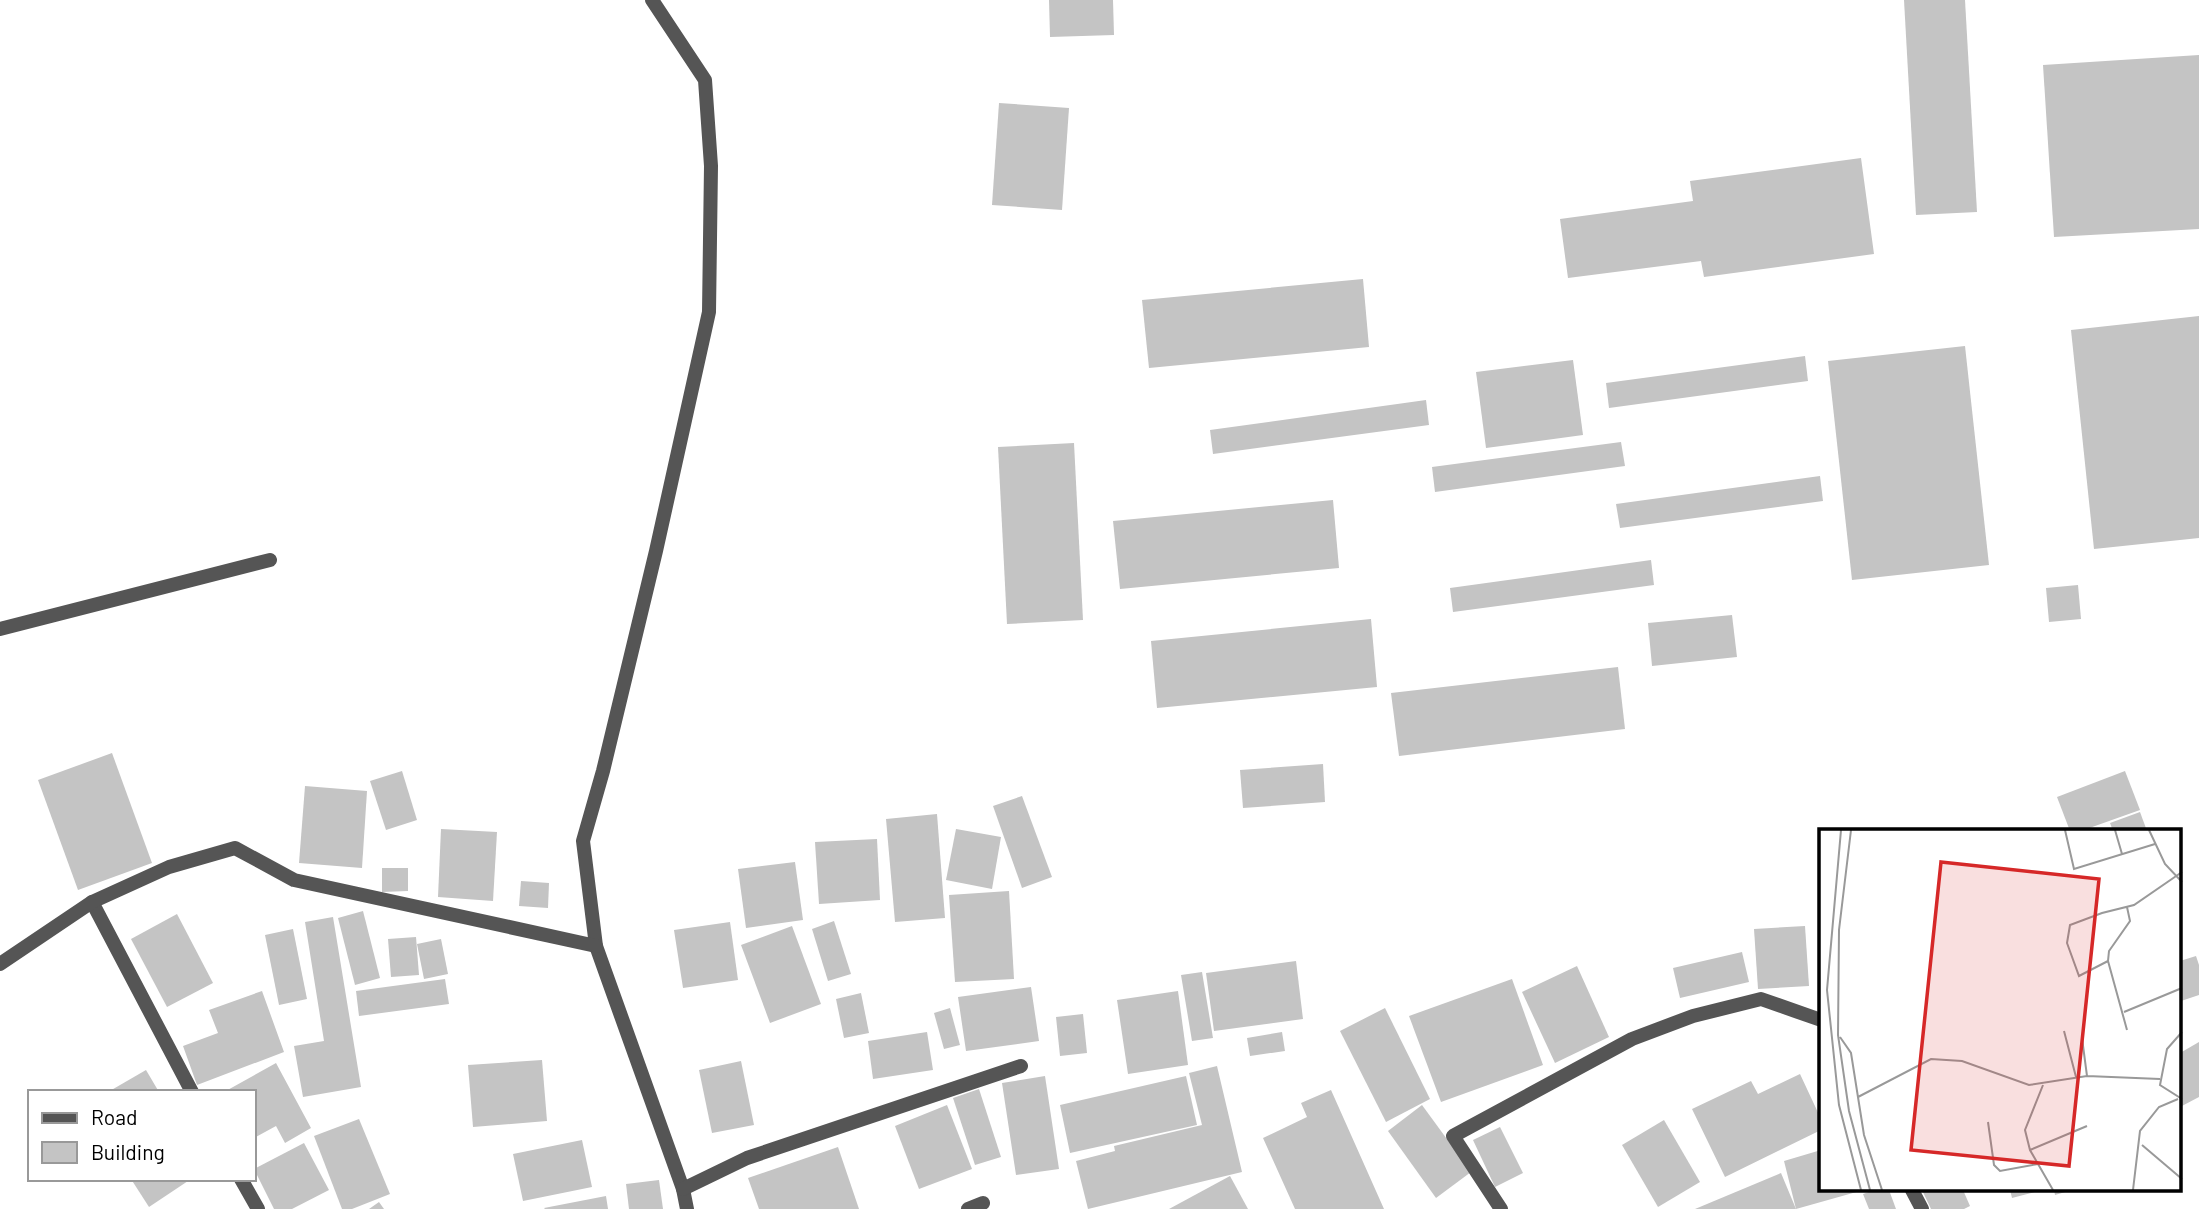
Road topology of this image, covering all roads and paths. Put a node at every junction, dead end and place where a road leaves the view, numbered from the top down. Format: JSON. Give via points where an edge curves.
{"nodes":[{"id":1,"x":652,"y":0,"type":"edge"},
{"id":2,"x":270,"y":560,"type":"dead end"},
{"id":3,"x":0,"y":629,"type":"edge"},
{"id":4,"x":92,"y":902,"type":"junction"},
{"id":5,"x":596,"y":946,"type":"junction"},
{"id":6,"x":0,"y":964,"type":"edge"},
{"id":7,"x":1819,"y":1019,"type":"edge"},
{"id":8,"x":1020,"y":1066,"type":"dead end"},
{"id":9,"x":191,"y":1090,"type":"edge"},
{"id":10,"x":242,"y":1181,"type":"edge"},
{"id":11,"x":683,"y":1189,"type":"junction"},
{"id":12,"x":1914,"y":1192,"type":"edge"},
{"id":13,"x":983,"y":1203,"type":"dead end"},
{"id":14,"x":258,"y":1209,"type":"edge"},
{"id":15,"x":687,"y":1209,"type":"edge"},
{"id":16,"x":968,"y":1209,"type":"edge"},
{"id":17,"x":1501,"y":1209,"type":"edge"},
{"id":18,"x":1922,"y":1209,"type":"edge"}],
"edges":[{"from":1,"to":5,"type":"street","via":[[705,80],[711,166],[709,312],[656,551],[583,841]]},
{"from":2,"to":3,"type":"street"},
{"from":4,"to":5,"type":"street","via":[[169,867],[235,848],[294,880]]},
{"from":4,"to":6,"type":"street"},
{"from":4,"to":9,"type":"street"},
{"from":5,"to":11,"type":"street"},
{"from":7,"to":17,"type":"street","via":[[1761,999],[1693,1016],[1632,1039],[1453,1136]]},
{"from":8,"to":11,"type":"street","via":[[747,1158]]},
{"from":10,"to":14,"type":"street"},
{"from":11,"to":15,"type":"street"},
{"from":12,"to":18,"type":"street"},
{"from":13,"to":16,"type":"street"}]}
